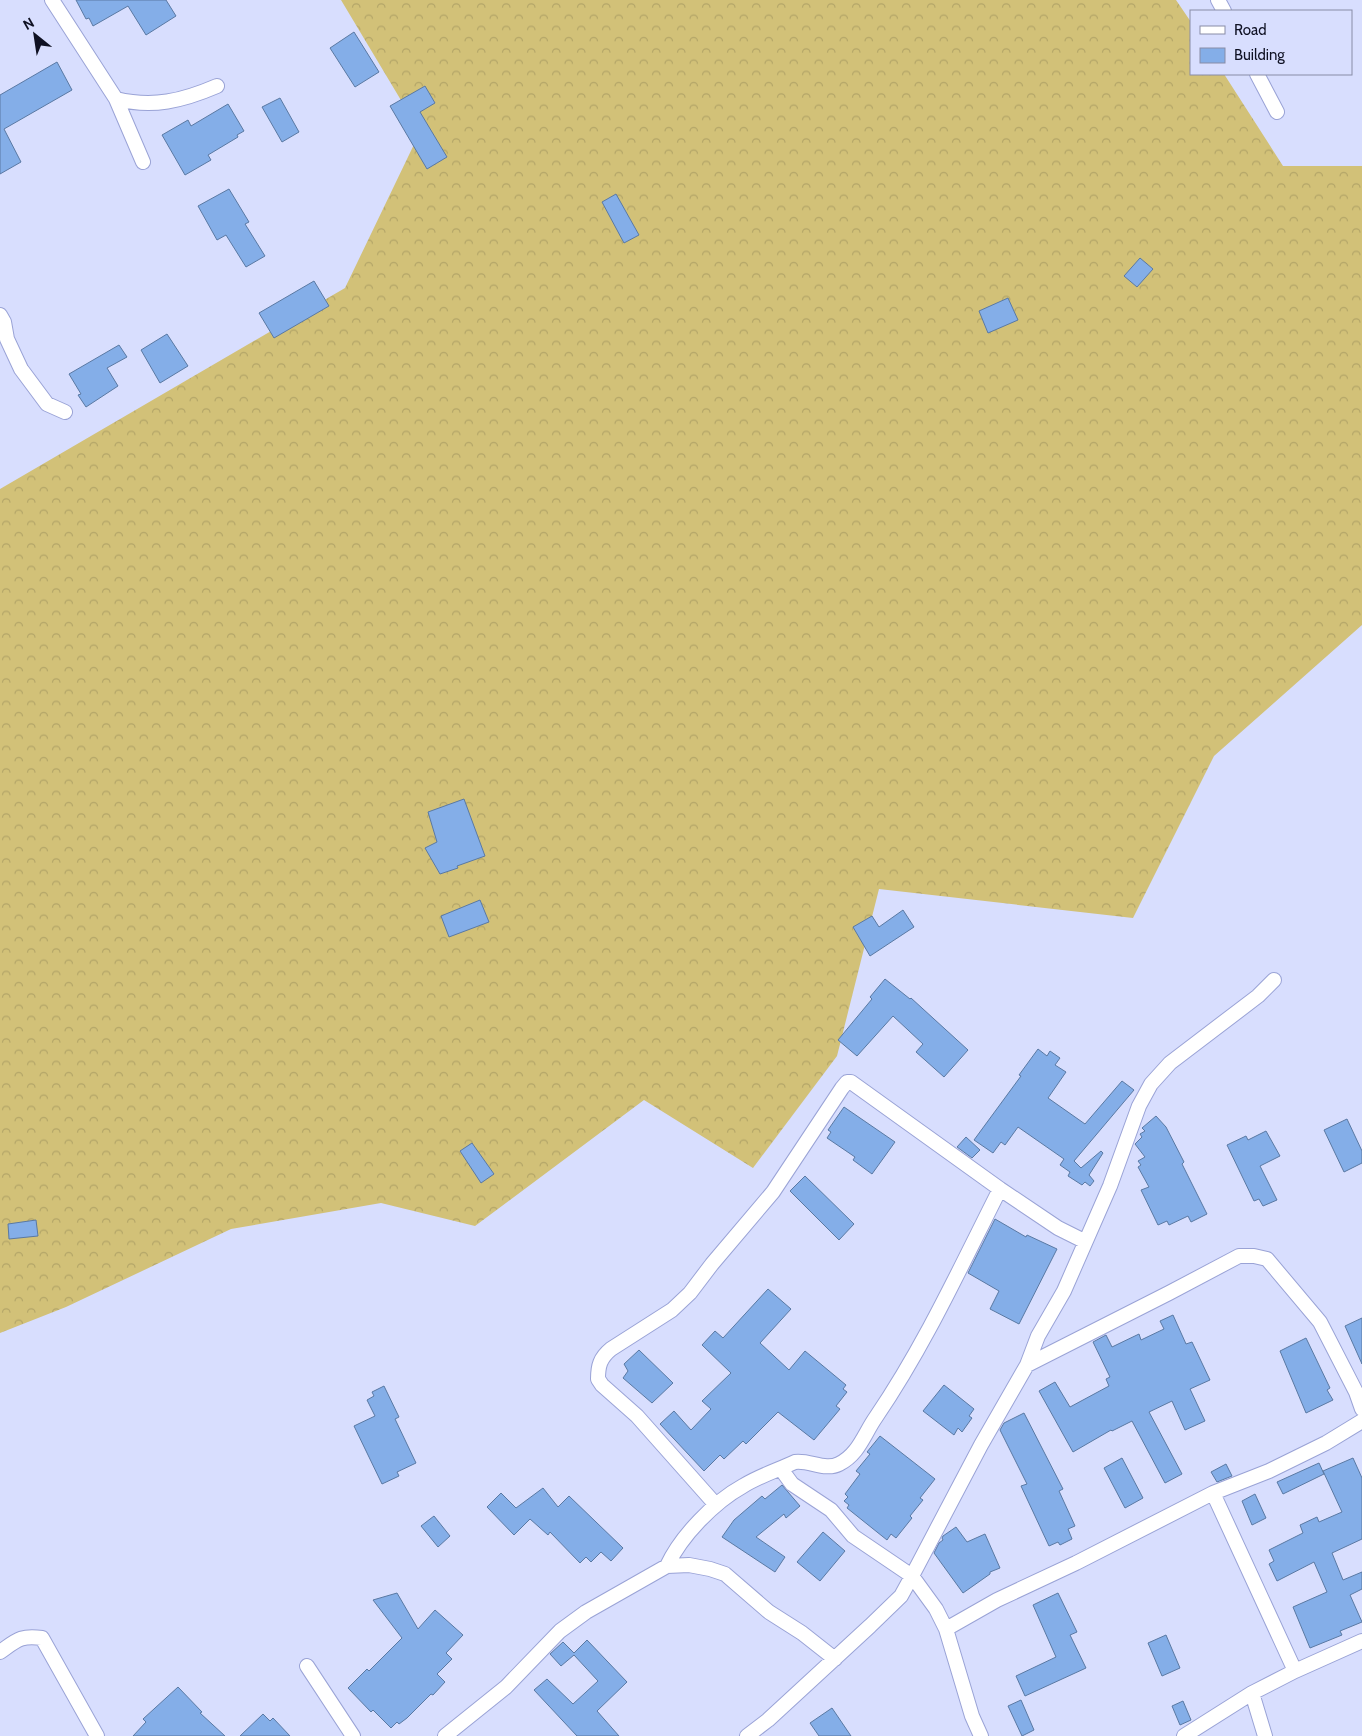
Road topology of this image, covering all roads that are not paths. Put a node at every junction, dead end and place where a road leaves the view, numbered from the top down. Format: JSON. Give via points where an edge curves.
{"nodes":[{"id":1,"x":52,"y":0,"type":"edge"},
{"id":2,"x":1258,"y":75,"type":"edge"},
{"id":3,"x":217,"y":86,"type":"dead end"},
{"id":4,"x":116,"y":99,"type":"junction"},
{"id":5,"x":1277,"y":112,"type":"dead end"},
{"id":6,"x":143,"y":162,"type":"dead end"},
{"id":7,"x":0,"y":315,"type":"edge"},
{"id":8,"x":65,"y":412,"type":"dead end"},
{"id":9,"x":1274,"y":980,"type":"dead end"},
{"id":10,"x":1000,"y":1189,"type":"junction"},
{"id":11,"x":1084,"y":1241,"type":"junction"},
{"id":12,"x":1027,"y":1364,"type":"junction"},
{"id":13,"x":1362,"y":1409,"type":"edge"},
{"id":14,"x":1362,"y":1421,"type":"edge"},
{"id":15,"x":781,"y":1469,"type":"junction"},
{"id":16,"x":1213,"y":1494,"type":"junction"},
{"id":17,"x":716,"y":1505,"type":"junction"},
{"id":18,"x":667,"y":1566,"type":"junction"},
{"id":19,"x":912,"y":1576,"type":"junction"},
{"id":20,"x":946,"y":1629,"type":"junction"},
{"id":21,"x":1362,"y":1642,"type":"edge"},
{"id":22,"x":0,"y":1652,"type":"edge"},
{"id":23,"x":835,"y":1659,"type":"junction"},
{"id":24,"x":307,"y":1666,"type":"dead end"},
{"id":25,"x":1295,"y":1671,"type":"junction"},
{"id":26,"x":1252,"y":1693,"type":"junction"},
{"id":27,"x":97,"y":1736,"type":"edge"},
{"id":28,"x":354,"y":1736,"type":"edge"},
{"id":29,"x":445,"y":1736,"type":"edge"},
{"id":30,"x":747,"y":1736,"type":"edge"},
{"id":31,"x":981,"y":1736,"type":"edge"},
{"id":32,"x":1184,"y":1736,"type":"edge"},
{"id":33,"x":1265,"y":1736,"type":"edge"}],
"edges":[{"from":1,"to":4,"type":"street"},
{"from":2,"to":5,"type":"street"},
{"from":3,"to":4,"type":"street","via":[[192,97],[166,103],[139,104]]},
{"from":4,"to":6,"type":"street"},
{"from":7,"to":8,"type":"street","via":[[21,369],[47,404]]},
{"from":9,"to":11,"type":"street","via":[[1258,996],[1170,1063],[1151,1084]]},
{"from":10,"to":11,"type":"street","via":[[1058,1228]]},
{"from":10,"to":15,"type":"street","via":[[915,1356],[859,1448],[839,1464],[829,1467],[804,1461]]},
{"from":10,"to":17,"type":"street","via":[[847,1082],[773,1192],[690,1293],[672,1310],[611,1349],[600,1362],[598,1379],[602,1385],[637,1416]]},
{"from":11,"to":12,"type":"street","via":[[1064,1291],[1038,1336]]},
{"from":12,"to":13,"type":"street","via":[[1234,1258],[1254,1256],[1267,1259],[1320,1322]]},
{"from":12,"to":19,"type":"street"},
{"from":14,"to":16,"type":"street","via":[[1269,1471]]},
{"from":15,"to":17,"type":"street","via":[[743,1486]]},
{"from":15,"to":19,"type":"street","via":[[792,1484],[831,1510],[853,1536]]},
{"from":16,"to":20,"type":"street","via":[[997,1600]]},
{"from":16,"to":25,"type":"street"},
{"from":17,"to":18,"type":"street","via":[[680,1544]]},
{"from":18,"to":23,"type":"street","via":[[690,1565],[725,1574],[769,1612]]},
{"from":18,"to":29,"type":"street","via":[[586,1612],[560,1631],[506,1687]]},
{"from":19,"to":20,"type":"street"},
{"from":19,"to":23,"type":"street","via":[[901,1596]]},
{"from":20,"to":31,"type":"street"},
{"from":21,"to":25,"type":"street"},
{"from":22,"to":27,"type":"street","via":[[28,1636],[42,1638]]},
{"from":23,"to":30,"type":"street"},
{"from":24,"to":28,"type":"street"},
{"from":25,"to":26,"type":"street"},
{"from":26,"to":32,"type":"street"},
{"from":26,"to":33,"type":"street"}]}
